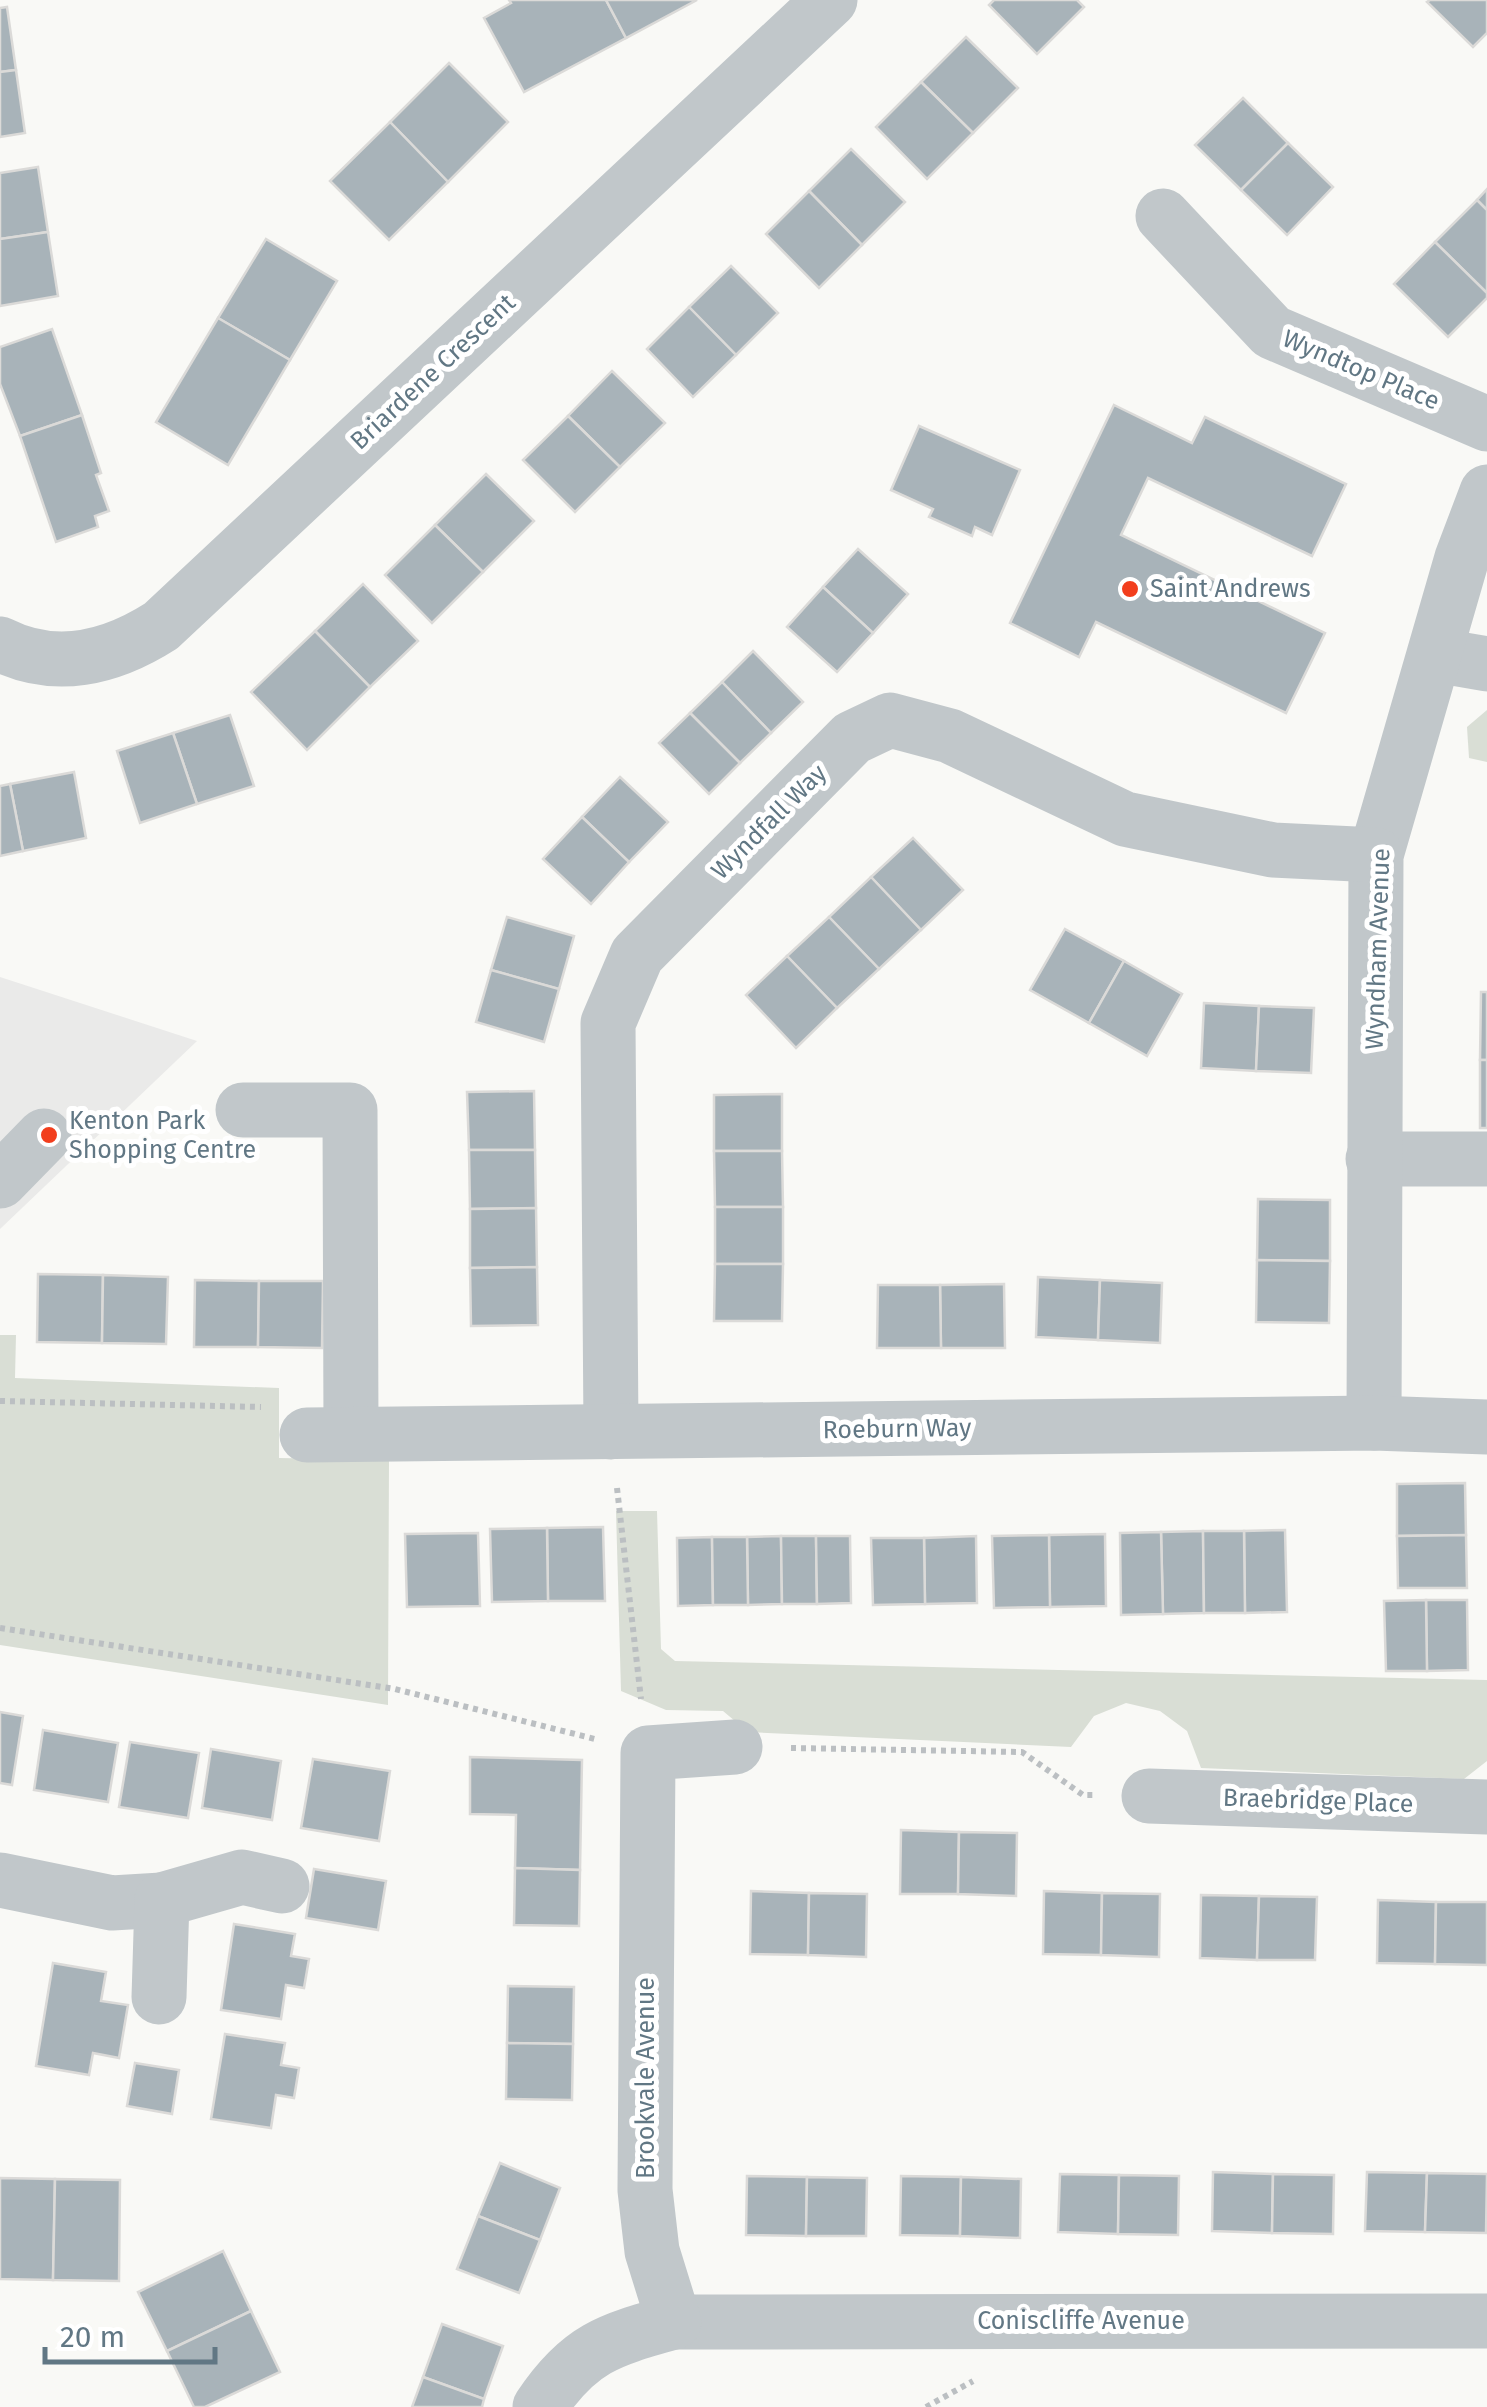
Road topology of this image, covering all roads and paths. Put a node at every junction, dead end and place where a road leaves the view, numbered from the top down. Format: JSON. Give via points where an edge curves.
{"nodes":[{"id":1,"x":830,"y":0,"type":"edge"},
{"id":2,"x":1162,"y":216,"type":"dead end"},
{"id":3,"x":1487,"y":424,"type":"edge"},
{"id":4,"x":1487,"y":492,"type":"edge"},
{"id":5,"x":0,"y":644,"type":"edge"},
{"id":6,"x":1461,"y":660,"type":"edge"},
{"id":7,"x":1376,"y":855,"type":"junction"},
{"id":8,"x":243,"y":1110,"type":"dead end"},
{"id":9,"x":44,"y":1136,"type":"dead end"},
{"id":10,"x":1373,"y":1159,"type":"junction"},
{"id":11,"x":1487,"y":1159,"type":"edge"},
{"id":12,"x":0,"y":1181,"type":"edge"},
{"id":13,"x":0,"y":1401,"type":"edge"},
{"id":14,"x":1374,"y":1422,"type":"junction"},
{"id":15,"x":1487,"y":1427,"type":"edge"},
{"id":16,"x":611,"y":1432,"type":"junction"},
{"id":17,"x":329,"y":1435,"type":"junction"},
{"id":18,"x":0,"y":1628,"type":"edge"},
{"id":19,"x":735,"y":1747,"type":"joint"},
{"id":20,"x":648,"y":1752,"type":"junction"},
{"id":21,"x":1149,"y":1796,"type":"joint"},
{"id":22,"x":1487,"y":1807,"type":"edge"},
{"id":23,"x":0,"y":1880,"type":"edge"},
{"id":24,"x":282,"y":1886,"type":"dead end"},
{"id":25,"x":162,"y":1900,"type":"junction"},
{"id":26,"x":159,"y":1997,"type":"dead end"},
{"id":27,"x":1487,"y":2321,"type":"edge"},
{"id":28,"x":674,"y":2322,"type":"junction"},
{"id":29,"x":540,"y":2407,"type":"edge"}],
"edges":[{"from":1,"to":5,"type":"street","name":"Briardene Crescent","via":[[161,626],[135,644],[73,660]]},
{"from":2,"to":3,"type":"street","name":"Wyndtop Place","via":[[1272,332]]},
{"from":4,"to":6,"type":"street","name":"Wyndham Avenue","via":[[1462,558]]},
{"from":6,"to":7,"type":"street","name":"Wyndham Avenue"},
{"from":7,"to":10,"type":"street","name":"Wyndham Avenue"},
{"from":7,"to":16,"type":"street","name":"Wyndfall Way","via":[[1273,850],[1125,819],[950,736],[890,720],[852,738],[636,955],[608,1022]]},
{"from":8,"to":17,"type":"street","via":[[350,1110]]},
{"from":9,"to":12,"type":"street"},
{"from":10,"to":11,"type":"street"},
{"from":10,"to":14,"type":"street","name":"Wyndham Avenue"},
{"from":13,"to":17,"type":"path","via":[[305,1408]]},
{"from":14,"to":15,"type":"street","name":"Roeburn Way"},
{"from":14,"to":16,"type":"street","name":"Roeburn Way"},
{"from":16,"to":17,"type":"street","name":"Roeburn Way"},
{"from":16,"to":20,"type":"path"},
{"from":18,"to":20,"type":"path","via":[[395,1690]]},
{"from":19,"to":20,"type":"street"},
{"from":19,"to":21,"type":"path","via":[[1022,1752],[1083,1795]]},
{"from":20,"to":28,"type":"street","name":"Brookvale Avenue","via":[[645,2190],[652,2251]]},
{"from":21,"to":22,"type":"street","name":"Braebridge Place"},
{"from":23,"to":25,"type":"street","via":[[112,1903]]},
{"from":24,"to":25,"type":"street","via":[[242,1877]]},
{"from":25,"to":26,"type":"street"},
{"from":27,"to":28,"type":"street","name":"Coniscliffe Avenue"},
{"from":28,"to":29,"type":"street","via":[[612,2339],[562,2375]]}]}
